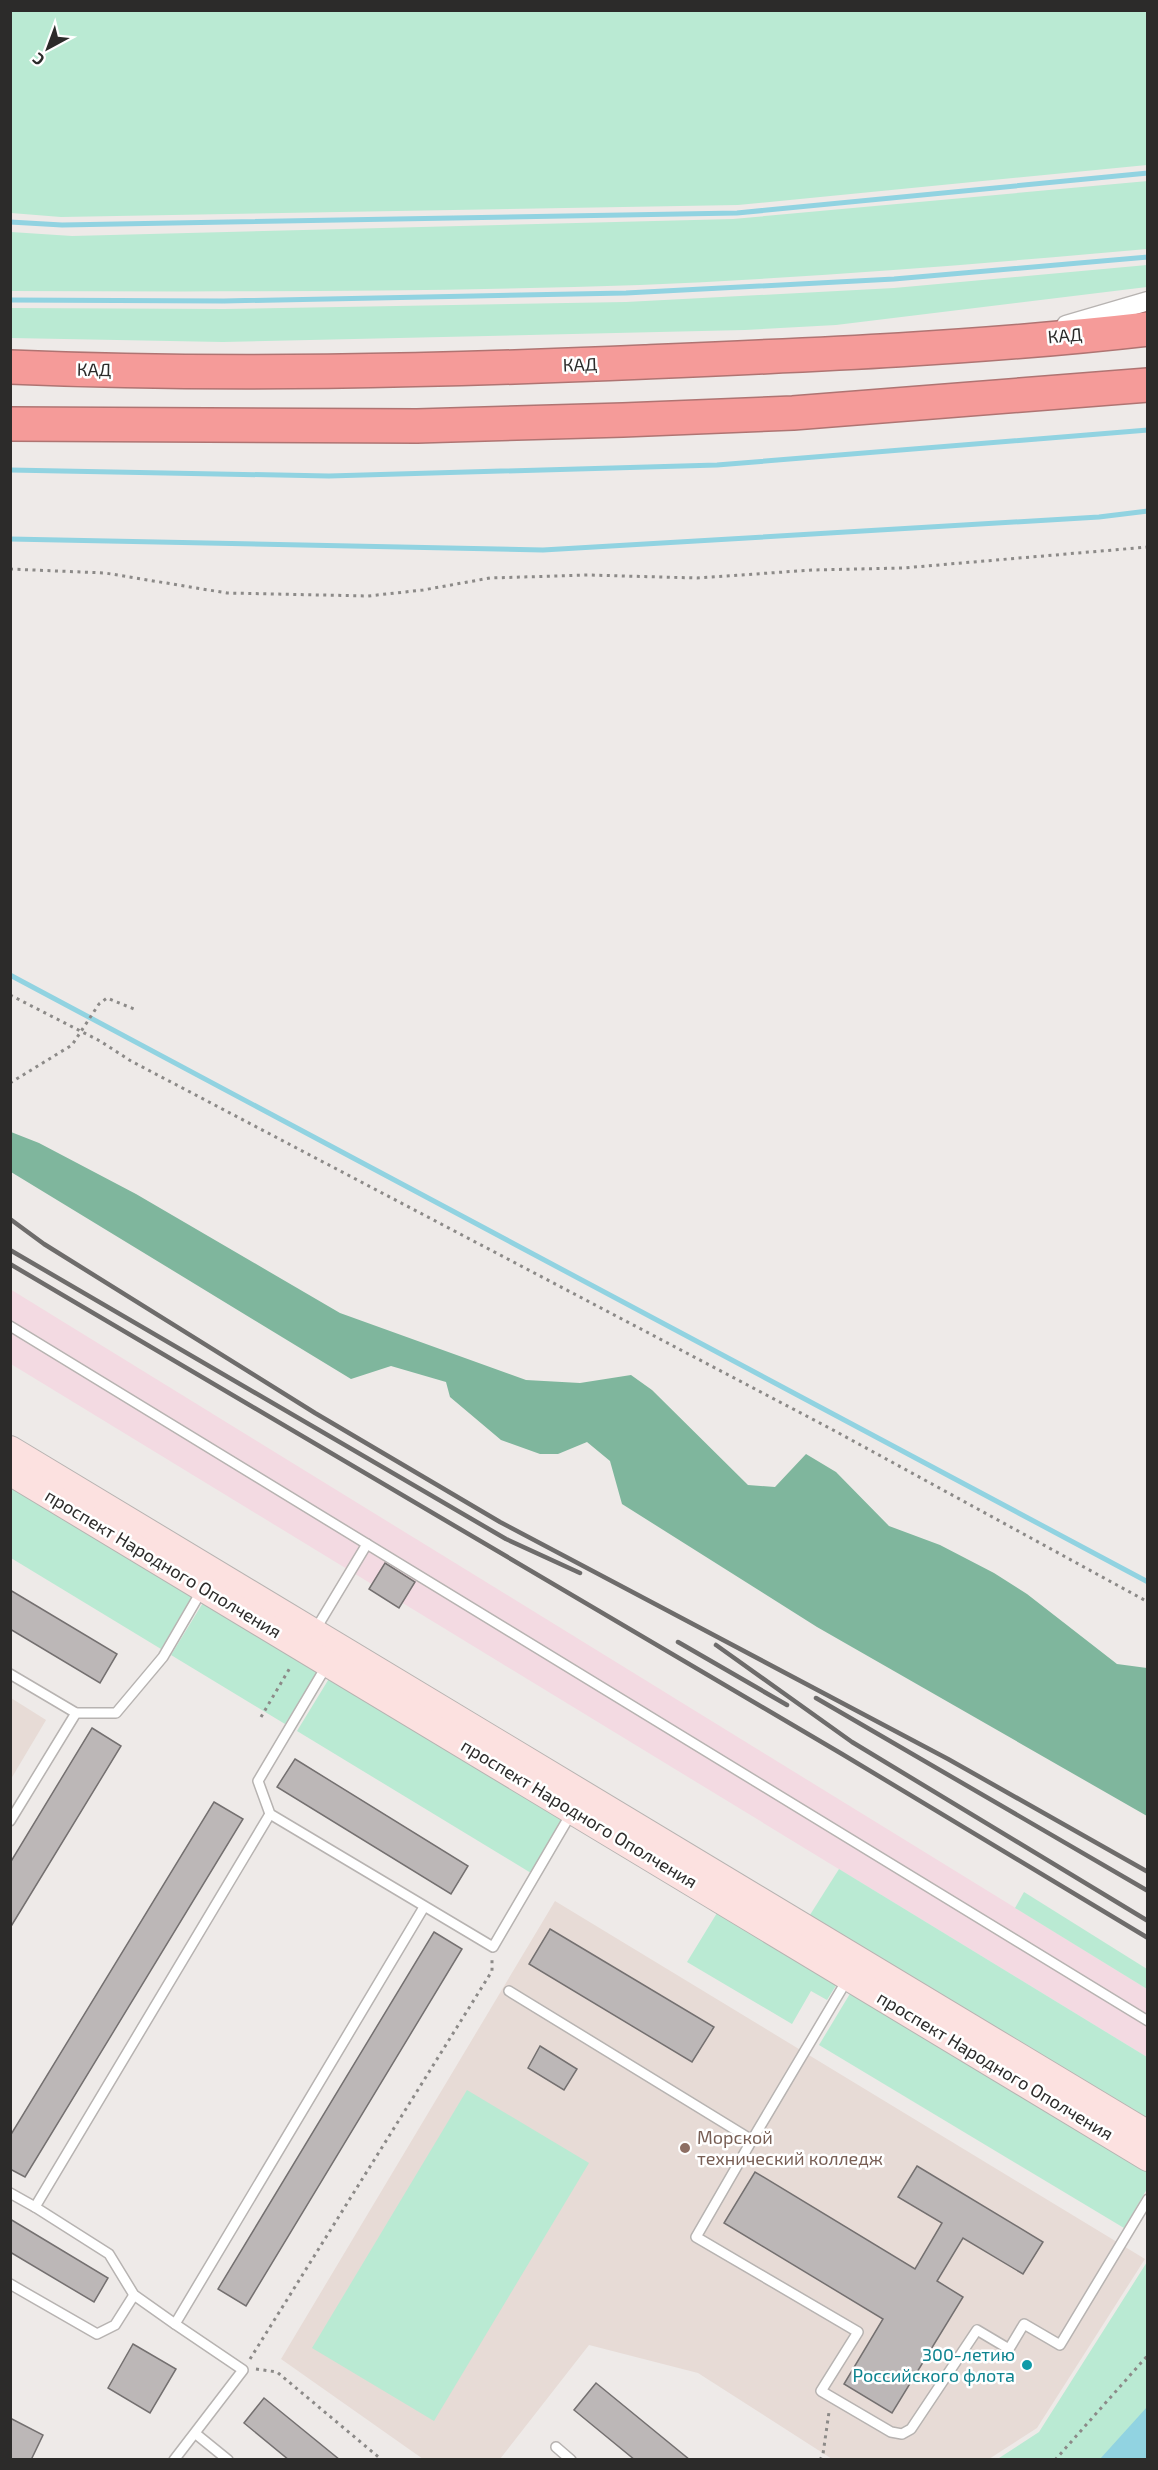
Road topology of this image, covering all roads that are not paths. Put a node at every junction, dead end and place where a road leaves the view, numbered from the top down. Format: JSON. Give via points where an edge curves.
{"nodes":[{"id":1,"x":1148,"y":302,"type":"edge"},
{"id":2,"x":1148,"y":329,"type":"edge"},
{"id":3,"x":1011,"y":341,"type":"junction"},
{"id":4,"x":10,"y":367,"type":"edge"},
{"id":5,"x":1148,"y":385,"type":"edge"},
{"id":6,"x":10,"y":424,"type":"edge"},
{"id":7,"x":10,"y":1326,"type":"edge"},
{"id":8,"x":10,"y":1449,"type":"edge"},
{"id":9,"x":10,"y":1472,"type":"edge"},
{"id":10,"x":367,"y":1544,"type":"junction"},
{"id":11,"x":203,"y":1588,"type":"junction"},
{"id":12,"x":313,"y":1632,"type":"junction"},
{"id":13,"x":328,"y":1663,"type":"junction"},
{"id":14,"x":10,"y":1674,"type":"edge"},
{"id":15,"x":76,"y":1713,"type":"junction"},
{"id":16,"x":573,"y":1810,"type":"junction"},
{"id":17,"x":270,"y":1814,"type":"junction"},
{"id":18,"x":10,"y":1821,"type":"edge"},
{"id":19,"x":424,"y":1907,"type":"junction"},
{"id":20,"x":848,"y":1978,"type":"junction"},
{"id":21,"x":509,"y":1991,"type":"dead end"},
{"id":22,"x":1148,"y":2021,"type":"edge"},
{"id":23,"x":1148,"y":2134,"type":"edge"},
{"id":24,"x":752,"y":2140,"type":"junction"},
{"id":25,"x":1148,"y":2158,"type":"edge"},
{"id":26,"x":10,"y":2193,"type":"edge"},
{"id":27,"x":1148,"y":2199,"type":"edge"},
{"id":28,"x":35,"y":2207,"type":"junction"},
{"id":29,"x":10,"y":2284,"type":"edge"},
{"id":30,"x":134,"y":2295,"type":"junction"},
{"id":31,"x":175,"y":2324,"type":"junction"},
{"id":32,"x":196,"y":2434,"type":"junction"},
{"id":33,"x":556,"y":2447,"type":"dead end"},
{"id":34,"x":174,"y":2460,"type":"edge"},
{"id":35,"x":228,"y":2460,"type":"edge"},
{"id":36,"x":571,"y":2460,"type":"edge"}],
"edges":[{"from":1,"to":3,"type":"street"},
{"from":2,"to":3,"type":"highway","name":"КАД"},
{"from":3,"to":4,"type":"highway","name":"КАД","via":[[789,356],[417,371],[252,373]]},
{"from":5,"to":6,"type":"highway","via":[[805,412],[612,420],[417,426]]},
{"from":7,"to":10,"type":"lane"},
{"from":8,"to":12,"type":"main road","name":"проспект Народного Ополчения"},
{"from":9,"to":11,"type":"main road","name":"проспект Народного Ополчения"},
{"from":10,"to":12,"type":"lane"},
{"from":10,"to":22,"type":"lane"},
{"from":11,"to":13,"type":"main road","name":"проспект Народного Ополчения"},
{"from":11,"to":15,"type":"lane","via":[[163,1657],[116,1713]]},
{"from":12,"to":23,"type":"main road","name":"проспект Народного Ополчения"},
{"from":13,"to":16,"type":"main road","name":"проспект Народного Ополчения"},
{"from":13,"to":17,"type":"lane","via":[[258,1781]]},
{"from":14,"to":15,"type":"lane"},
{"from":15,"to":18,"type":"lane"},
{"from":16,"to":19,"type":"lane","via":[[493,1947]]},
{"from":16,"to":20,"type":"main road","name":"проспект Народного Ополчения"},
{"from":17,"to":19,"type":"lane"},
{"from":17,"to":28,"type":"lane"},
{"from":19,"to":31,"type":"lane"},
{"from":20,"to":24,"type":"lane"},
{"from":20,"to":25,"type":"main road","name":"проспект Народного Ополчения"},
{"from":21,"to":24,"type":"lane"},
{"from":24,"to":27,"type":"lane","via":[[696,2237],[858,2332],[821,2391],[891,2432],[902,2434],[911,2429],[977,2330],[1009,2349],[1024,2324],[1060,2345]]},
{"from":26,"to":28,"type":"lane"},
{"from":28,"to":30,"type":"lane","via":[[109,2254]]},
{"from":29,"to":30,"type":"lane","via":[[97,2334],[115,2325]]},
{"from":30,"to":31,"type":"lane"},
{"from":31,"to":32,"type":"lane","via":[[243,2370]]},
{"from":32,"to":34,"type":"lane"},
{"from":32,"to":35,"type":"lane"},
{"from":33,"to":36,"type":"lane"}]}
